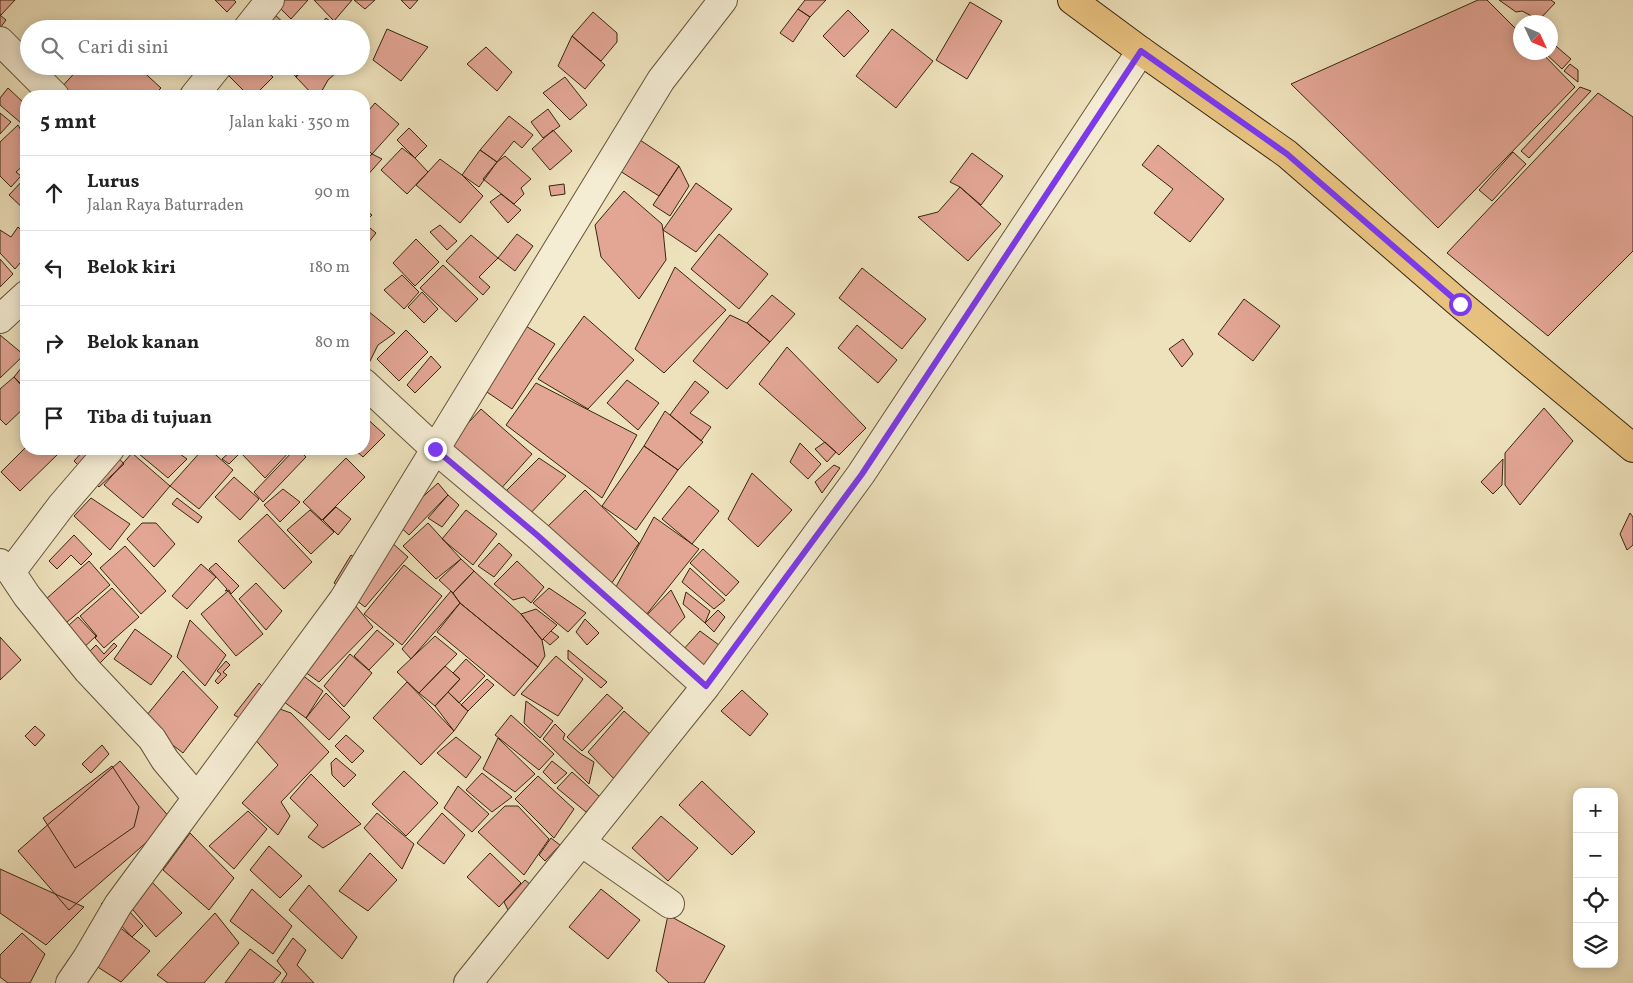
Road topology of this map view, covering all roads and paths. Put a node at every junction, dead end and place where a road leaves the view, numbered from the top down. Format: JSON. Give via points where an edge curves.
{"nodes":[{"id":1,"x":270,"y":0,"type":"edge"},
{"id":2,"x":723,"y":0,"type":"edge"},
{"id":3,"x":1072,"y":0,"type":"edge"},
{"id":4,"x":254,"y":20,"type":"edge"},
{"id":5,"x":0,"y":41,"type":"edge"},
{"id":6,"x":1141,"y":51,"type":"junction"},
{"id":7,"x":20,"y":61,"type":"edge"},
{"id":8,"x":33,"y":75,"type":"edge"},
{"id":9,"x":211,"y":75,"type":"edge"},
{"id":10,"x":48,"y":90,"type":"edge"},
{"id":11,"x":199,"y":90,"type":"edge"},
{"id":12,"x":20,"y":301,"type":"edge"},
{"id":13,"x":0,"y":319,"type":"edge"},
{"id":14,"x":370,"y":389,"type":"edge"},
{"id":15,"x":1633,"y":448,"type":"edge"},
{"id":16,"x":435,"y":449,"type":"junction"},
{"id":17,"x":105,"y":455,"type":"edge"},
{"id":18,"x":5,"y":568,"type":"edge"},
{"id":19,"x":706,"y":686,"type":"junction"},
{"id":20,"x":196,"y":798,"type":"junction"},
{"id":21,"x":581,"y":842,"type":"junction"},
{"id":22,"x":670,"y":904,"type":"dead end"},
{"id":23,"x":70,"y":983,"type":"edge"},
{"id":24,"x":468,"y":983,"type":"edge"}],
"edges":[{"from":1,"to":4,"type":"street"},
{"from":2,"to":16,"type":"street","via":[[662,80]]},
{"from":3,"to":6,"type":"main road"},
{"from":5,"to":7,"type":"street"},
{"from":6,"to":15,"type":"main road","via":[[1287,154]]},
{"from":6,"to":19,"type":"street","via":[[862,474]]},
{"from":8,"to":10,"type":"street"},
{"from":9,"to":11,"type":"street"},
{"from":12,"to":13,"type":"street"},
{"from":14,"to":16,"type":"street"},
{"from":16,"to":19,"type":"street"},
{"from":16,"to":20,"type":"street","via":[[343,600]]},
{"from":17,"to":18,"type":"street"},
{"from":18,"to":20,"type":"street","via":[[88,671],[152,739]]},
{"from":19,"to":21,"type":"street"},
{"from":20,"to":23,"type":"street","via":[[118,905]]},
{"from":21,"to":22,"type":"street"},
{"from":21,"to":24,"type":"street"}]}
